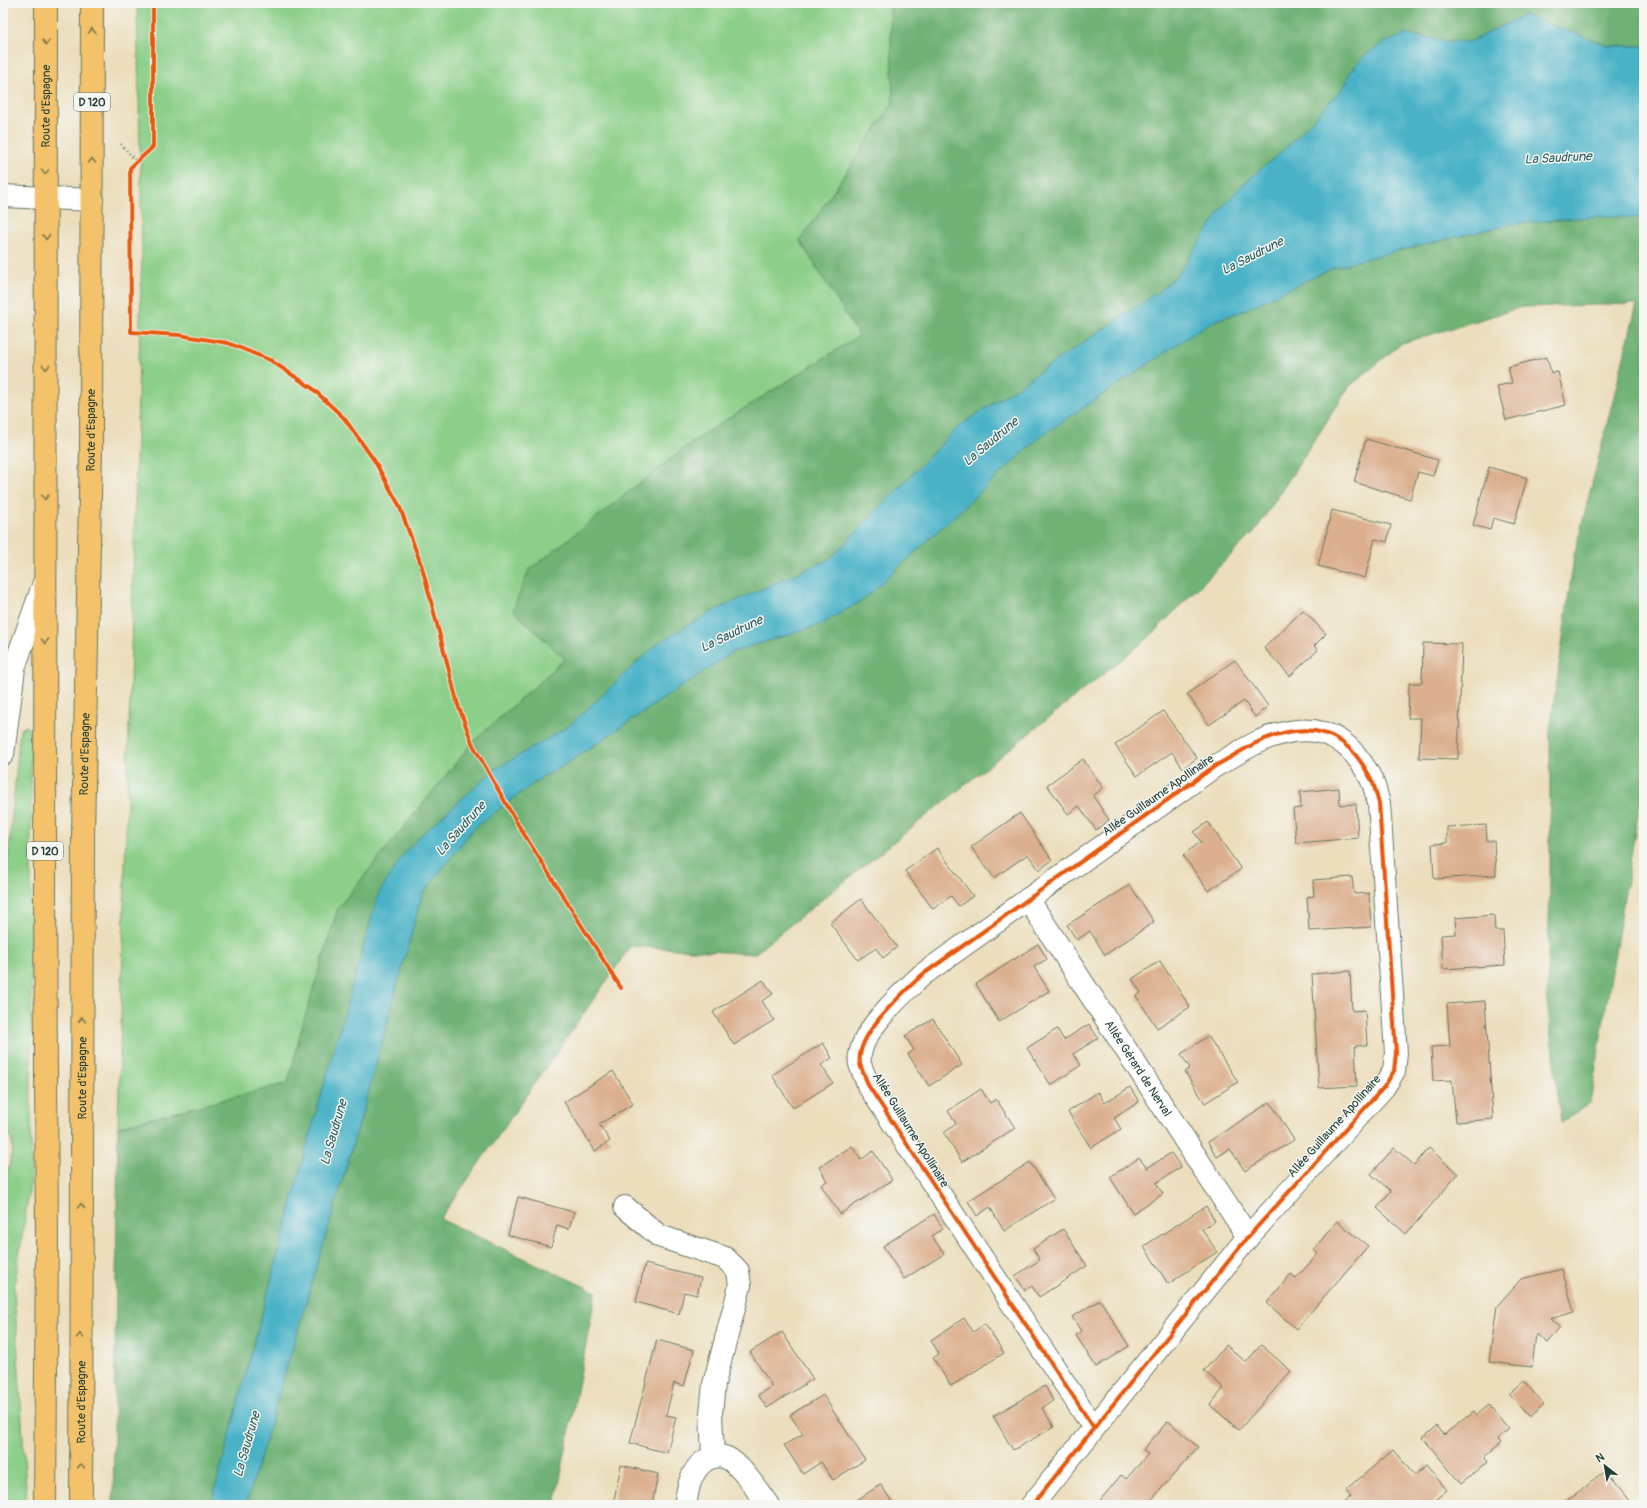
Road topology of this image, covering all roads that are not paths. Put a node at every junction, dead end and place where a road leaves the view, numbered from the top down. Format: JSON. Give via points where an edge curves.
{"nodes":[{"id":1,"x":46,"y":3,"type":"edge"},
{"id":2,"x":92,"y":3,"type":"edge"},
{"id":3,"x":3,"y":196,"type":"edge"},
{"id":4,"x":45,"y":198,"type":"junction"},
{"id":5,"x":92,"y":200,"type":"junction"},
{"id":6,"x":45,"y":582,"type":"junction"},
{"id":7,"x":3,"y":754,"type":"edge"},
{"id":8,"x":1028,"y":899,"type":"junction"},
{"id":9,"x":625,"y":1206,"type":"dead end"},
{"id":10,"x":1248,"y":1237,"type":"junction"},
{"id":11,"x":1094,"y":1428,"type":"junction"},
{"id":12,"x":713,"y":1456,"type":"junction"},
{"id":13,"x":45,"y":1505,"type":"edge"},
{"id":14,"x":81,"y":1505,"type":"edge"},
{"id":15,"x":685,"y":1505,"type":"edge"},
{"id":16,"x":768,"y":1505,"type":"edge"},
{"id":17,"x":1032,"y":1505,"type":"edge"}],
"edges":[{"from":1,"to":4,"type":"main road","name":"Route d'Espagne","number":"D 120","one_way":true},
{"from":5,"to":2,"type":"main road","name":"Route d'Espagne","number":"D 120","one_way":true},
{"from":3,"to":4,"type":"street"},
{"from":4,"to":5,"type":"street"},
{"from":4,"to":6,"type":"main road","name":"Route d'Espagne","number":"D 120","one_way":true},
{"from":14,"to":5,"type":"main road","name":"Route d'Espagne","number":"D 120","one_way":true,"via":[[83,842],[91,449]]},
{"from":6,"to":7,"type":"street","via":[[14,668]]},
{"from":6,"to":13,"type":"main road","name":"Route d'Espagne","number":"D 120","one_way":true},
{"from":8,"to":10,"type":"street","name":"Allée Gérard de Nerval"},
{"from":8,"to":10,"type":"street","name":"Allée Guillaume Apollinaire","via":[[1214,766],[1260,741],[1288,732],[1312,730],[1336,737],[1358,757],[1371,778],[1379,803],[1396,1054],[1394,1071],[1384,1087]]},
{"from":8,"to":11,"type":"street","name":"Allée Guillaume Apollinaire","via":[[922,976],[895,1000],[862,1045],[860,1064],[868,1085]]},
{"from":9,"to":12,"type":"street","via":[[658,1236],[725,1258],[738,1271],[740,1286],[714,1384],[711,1413]]},
{"from":10,"to":11,"type":"street","name":"Allée Guillaume Apollinaire"},
{"from":11,"to":17,"type":"street","name":"Allée Guillaume Apollinaire"},
{"from":12,"to":15,"type":"street","via":[[700,1463],[692,1476]]},
{"from":12,"to":16,"type":"street","via":[[724,1456],[733,1461]]}]}
